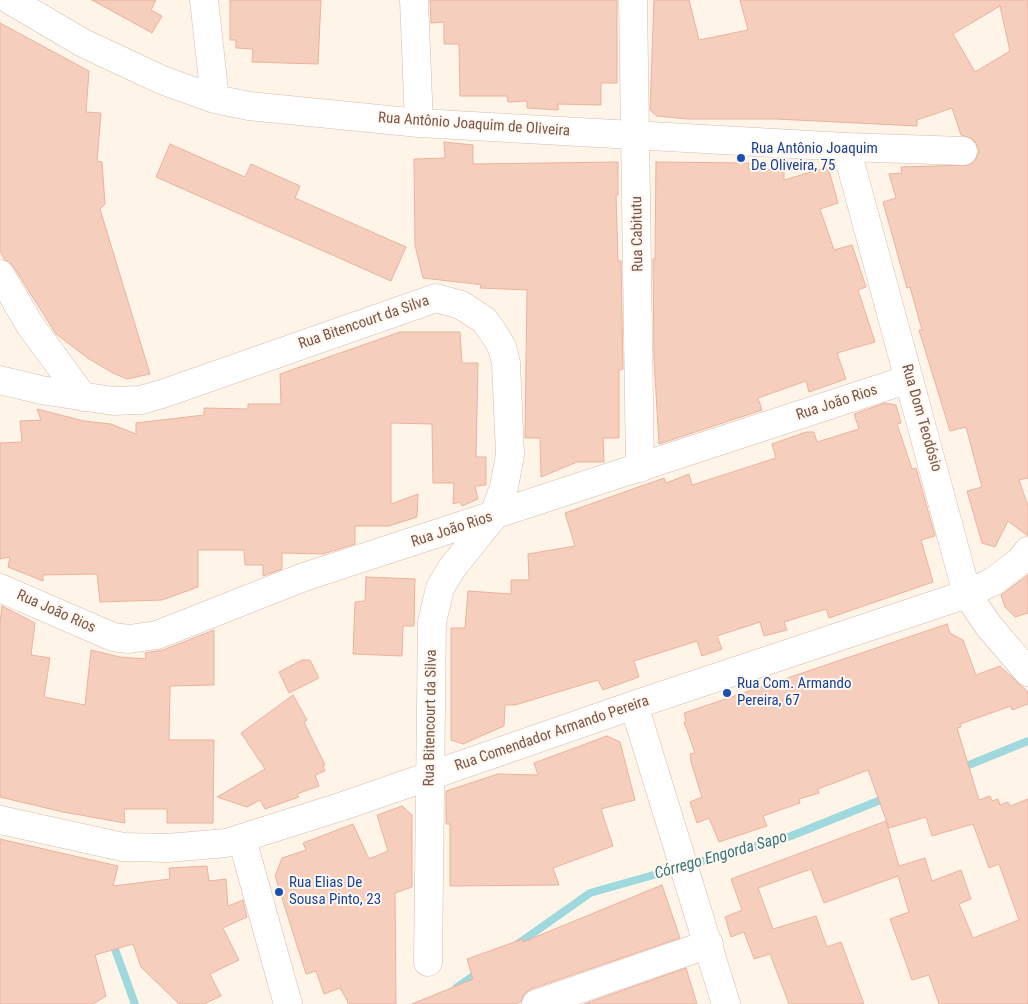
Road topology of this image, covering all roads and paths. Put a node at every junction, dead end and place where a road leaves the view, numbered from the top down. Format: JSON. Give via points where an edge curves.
{"nodes":[{"id":1,"x":10,"y":0,"type":"edge"},
{"id":2,"x":204,"y":0,"type":"edge"},
{"id":3,"x":414,"y":0,"type":"edge"},
{"id":4,"x":633,"y":0,"type":"edge"},
{"id":5,"x":215,"y":100,"type":"junction"},
{"id":6,"x":418,"y":123,"type":"junction"},
{"id":7,"x":635,"y":135,"type":"junction"},
{"id":8,"x":846,"y":147,"type":"junction"},
{"id":9,"x":963,"y":150,"type":"dead end"},
{"id":10,"x":0,"y":274,"type":"edge"},
{"id":11,"x":910,"y":379,"type":"junction"},
{"id":12,"x":0,"y":380,"type":"edge"},
{"id":13,"x":83,"y":397,"type":"junction"},
{"id":14,"x":640,"y":468,"type":"junction"},
{"id":15,"x":493,"y":517,"type":"junction"},
{"id":16,"x":1028,"y":550,"type":"edge"},
{"id":17,"x":0,"y":588,"type":"edge"},
{"id":18,"x":967,"y":594,"type":"junction"},
{"id":19,"x":1028,"y":672,"type":"edge"},
{"id":20,"x":634,"y":705,"type":"junction"},
{"id":21,"x":431,"y":776,"type":"junction"},
{"id":22,"x":0,"y":820,"type":"edge"},
{"id":23,"x":242,"y":839,"type":"junction"},
{"id":24,"x":708,"y":944,"type":"junction"},
{"id":25,"x":428,"y":962,"type":"dead end"},
{"id":26,"x":288,"y":1004,"type":"edge"},
{"id":27,"x":536,"y":1004,"type":"edge"},
{"id":28,"x":726,"y":1004,"type":"edge"}],
"edges":[{"from":1,"to":5,"type":"street","name":"Rua Antônio Joaquim de Oliveira","via":[[83,43],[162,80]]},
{"from":2,"to":5,"type":"street"},
{"from":3,"to":6,"type":"street"},
{"from":4,"to":7,"type":"street","name":"Rua Cabitutu"},
{"from":5,"to":6,"type":"street","name":"Rua Antônio Joaquim de Oliveira"},
{"from":6,"to":7,"type":"street","name":"Rua Antônio Joaquim de Oliveira"},
{"from":7,"to":8,"type":"street","name":"Rua Antônio Joaquim de Oliveira"},
{"from":7,"to":14,"type":"street","name":"Rua Cabitutu"},
{"from":8,"to":9,"type":"street","name":"Rua Antônio Joaquim de Oliveira"},
{"from":8,"to":11,"type":"street","name":"Rua Dom Teodósio"},
{"from":10,"to":13,"type":"street","via":[[30,325]]},
{"from":11,"to":14,"type":"street","name":"Rua João Rios"},
{"from":11,"to":18,"type":"street","name":"Rua Dom Teodósio"},
{"from":12,"to":13,"type":"street","name":"Rua Bitencourt da Silva"},
{"from":13,"to":15,"type":"street","name":"Rua Bitencourt da Silva","via":[[127,401],[162,394],[427,300],[445,299],[484,320],[502,347],[506,363],[510,455],[504,487]]},
{"from":14,"to":15,"type":"street","name":"Rua João Rios"},
{"from":15,"to":17,"type":"street","name":"Rua João Rios","via":[[304,577],[158,635],[142,638],[113,637]]},
{"from":15,"to":21,"type":"street","name":"Rua Bitencourt da Silva","via":[[452,568],[435,604],[432,622]]},
{"from":16,"to":18,"type":"street","name":"Rua Comendador Armando Pereira","via":[[1019,562],[994,581]]},
{"from":18,"to":19,"type":"street","name":"Rua Dom Teodósio","via":[[988,625]]},
{"from":18,"to":20,"type":"street","name":"Rua Comendador Armando Pereira"},
{"from":20,"to":21,"type":"street","name":"Rua Comendador Armando Pereira"},
{"from":20,"to":24,"type":"street"},
{"from":21,"to":23,"type":"street","name":"Rua Comendador Armando Pereira"},
{"from":21,"to":25,"type":"street","name":"Rua Bitencourt da Silva"},
{"from":22,"to":23,"type":"street","name":"Rua Comendador Armando Pereira","via":[[123,848],[211,845]]},
{"from":23,"to":26,"type":"street"},
{"from":24,"to":27,"type":"street"},
{"from":24,"to":28,"type":"street"}]}
